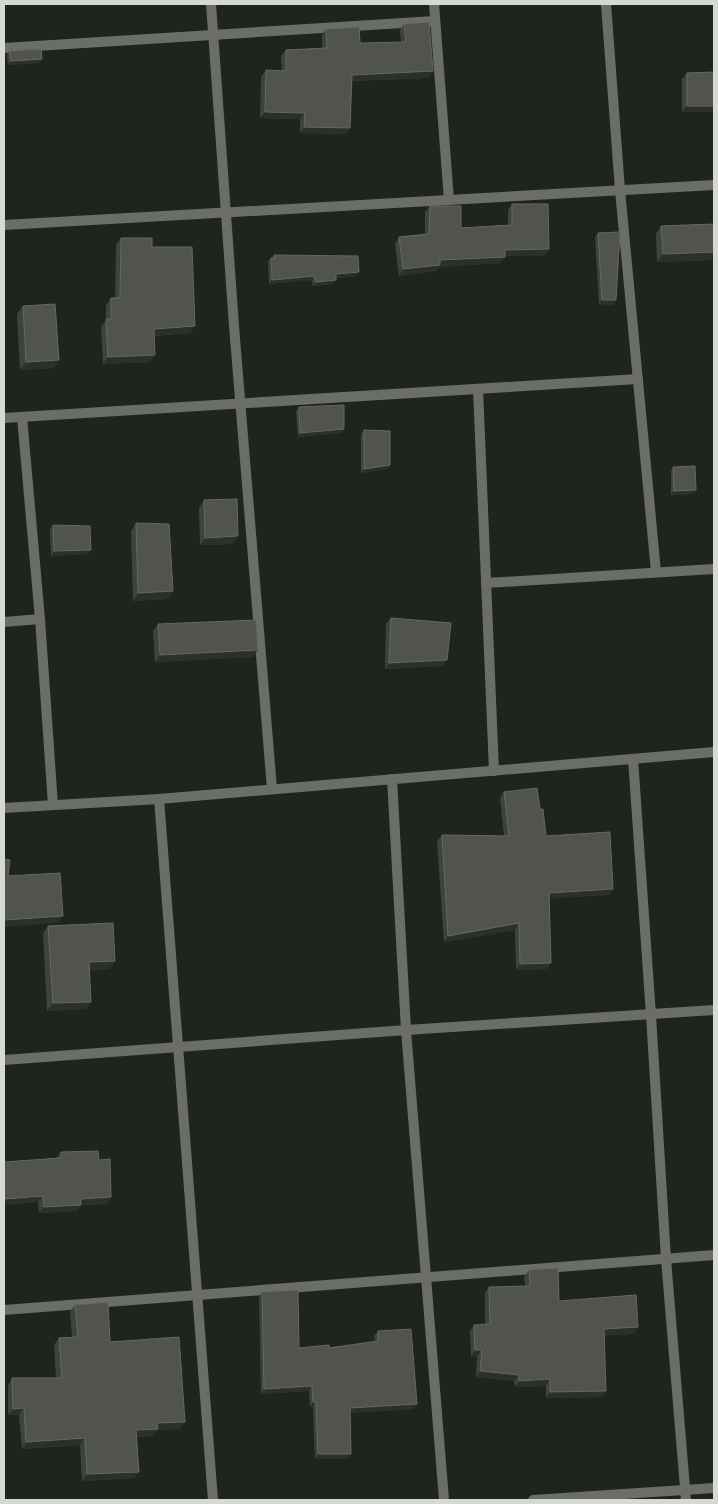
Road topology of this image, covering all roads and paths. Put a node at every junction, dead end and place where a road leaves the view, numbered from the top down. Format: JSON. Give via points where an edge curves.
{"nodes":[{"id":1,"x":211,"y":4,"type":"edge"},
{"id":2,"x":434,"y":4,"type":"edge"},
{"id":3,"x":606,"y":4,"type":"edge"},
{"id":4,"x":435,"y":21,"type":"junction"},
{"id":5,"x":213,"y":35,"type":"junction"},
{"id":6,"x":4,"y":48,"type":"edge"},
{"id":7,"x":714,"y":185,"type":"edge"},
{"id":8,"x":620,"y":190,"type":"junction"},
{"id":9,"x":449,"y":200,"type":"junction"},
{"id":10,"x":225,"y":212,"type":"junction"},
{"id":11,"x":4,"y":225,"type":"edge"},
{"id":12,"x":638,"y":379,"type":"junction"},
{"id":13,"x":478,"y":389,"type":"junction"},
{"id":14,"x":240,"y":403,"type":"junction"},
{"id":15,"x":22,"y":416,"type":"junction"},
{"id":16,"x":4,"y":418,"type":"edge"},
{"id":17,"x":714,"y":569,"type":"edge"},
{"id":18,"x":656,"y":572,"type":"junction"},
{"id":19,"x":486,"y":583,"type":"junction"},
{"id":20,"x":40,"y":619,"type":"junction"},
{"id":21,"x":4,"y":622,"type":"edge"},
{"id":22,"x":714,"y":752,"type":"edge"},
{"id":23,"x":633,"y":759,"type":"junction"},
{"id":24,"x":494,"y":771,"type":"junction"},
{"id":25,"x":392,"y":779,"type":"junction"},
{"id":26,"x":272,"y":790,"type":"junction"},
{"id":27,"x":159,"y":799,"type":"junction"},
{"id":28,"x":54,"y":805,"type":"junction"},
{"id":29,"x":4,"y":808,"type":"edge"},
{"id":30,"x":714,"y":1010,"type":"edge"},
{"id":31,"x":651,"y":1014,"type":"junction"},
{"id":32,"x":406,"y":1030,"type":"junction"},
{"id":33,"x":178,"y":1047,"type":"junction"},
{"id":34,"x":4,"y":1060,"type":"edge"},
{"id":35,"x":714,"y":1255,"type":"edge"},
{"id":36,"x":666,"y":1259,"type":"junction"},
{"id":37,"x":426,"y":1277,"type":"junction"},
{"id":38,"x":197,"y":1295,"type":"junction"},
{"id":39,"x":4,"y":1310,"type":"edge"},
{"id":40,"x":714,"y":1488,"type":"edge"},
{"id":41,"x":686,"y":1495,"type":"edge"},
{"id":42,"x":213,"y":1500,"type":"edge"},
{"id":43,"x":444,"y":1500,"type":"edge"},
{"id":44,"x":533,"y":1500,"type":"edge"}],
"edges":[{"from":1,"to":5,"type":"street"},
{"from":2,"to":4,"type":"street"},
{"from":3,"to":8,"type":"street"},
{"from":4,"to":5,"type":"street"},
{"from":4,"to":9,"type":"street"},
{"from":5,"to":6,"type":"street"},
{"from":5,"to":10,"type":"street"},
{"from":7,"to":8,"type":"street"},
{"from":8,"to":9,"type":"street"},
{"from":8,"to":12,"type":"street"},
{"from":9,"to":10,"type":"street"},
{"from":10,"to":11,"type":"street"},
{"from":10,"to":14,"type":"street"},
{"from":12,"to":13,"type":"street"},
{"from":12,"to":18,"type":"street"},
{"from":13,"to":14,"type":"street"},
{"from":13,"to":19,"type":"street"},
{"from":14,"to":15,"type":"street"},
{"from":14,"to":26,"type":"street"},
{"from":15,"to":16,"type":"street"},
{"from":15,"to":20,"type":"street"},
{"from":17,"to":18,"type":"street"},
{"from":18,"to":19,"type":"street"},
{"from":19,"to":24,"type":"street"},
{"from":20,"to":21,"type":"street"},
{"from":20,"to":28,"type":"street"},
{"from":22,"to":23,"type":"street"},
{"from":23,"to":24,"type":"street"},
{"from":23,"to":31,"type":"street"},
{"from":24,"to":25,"type":"street"},
{"from":25,"to":26,"type":"street"},
{"from":25,"to":32,"type":"street"},
{"from":26,"to":27,"type":"street"},
{"from":27,"to":28,"type":"street"},
{"from":27,"to":33,"type":"street"},
{"from":28,"to":29,"type":"street"},
{"from":30,"to":31,"type":"street"},
{"from":31,"to":32,"type":"street"},
{"from":31,"to":36,"type":"street"},
{"from":32,"to":33,"type":"street"},
{"from":32,"to":37,"type":"street"},
{"from":33,"to":34,"type":"street"},
{"from":33,"to":38,"type":"street"},
{"from":35,"to":36,"type":"street"},
{"from":36,"to":37,"type":"street"},
{"from":36,"to":41,"type":"street"},
{"from":37,"to":38,"type":"street"},
{"from":37,"to":43,"type":"street"},
{"from":38,"to":39,"type":"street"},
{"from":38,"to":42,"type":"street"},
{"from":40,"to":41,"type":"street"},
{"from":41,"to":44,"type":"street"}]}
